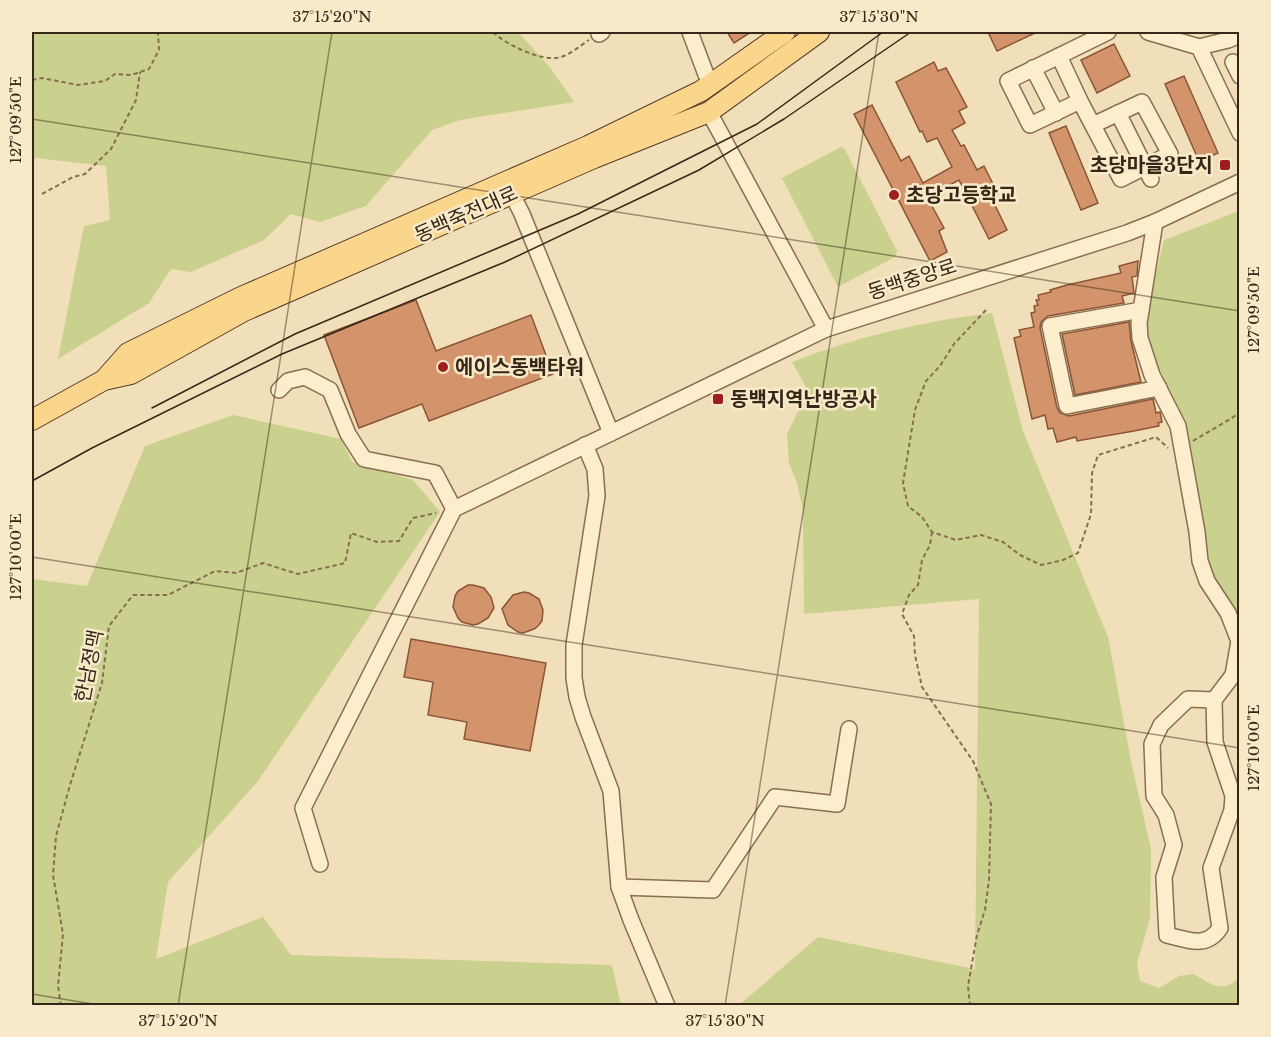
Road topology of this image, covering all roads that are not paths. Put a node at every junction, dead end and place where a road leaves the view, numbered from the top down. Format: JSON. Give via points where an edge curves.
{"nodes":[{"id":1,"x":690,"y":32,"type":"edge"},
{"id":2,"x":784,"y":32,"type":"edge"},
{"id":3,"x":819,"y":32,"type":"edge"},
{"id":4,"x":828,"y":32,"type":"edge"},
{"id":5,"x":1108,"y":32,"type":"edge"},
{"id":6,"x":1148,"y":32,"type":"edge"},
{"id":7,"x":1239,"y":34,"type":"edge"},
{"id":8,"x":1199,"y":47,"type":"junction"},
{"id":9,"x":797,"y":49,"type":"junction"},
{"id":10,"x":1059,"y":56,"type":"junction"},
{"id":11,"x":1034,"y":68,"type":"junction"},
{"id":12,"x":710,"y":85,"type":"junction"},
{"id":13,"x":1080,"y":101,"type":"junction"},
{"id":14,"x":710,"y":112,"type":"junction"},
{"id":15,"x":1056,"y":113,"type":"junction"},
{"id":16,"x":1118,"y":113,"type":"junction"},
{"id":17,"x":1093,"y":125,"type":"junction"},
{"id":18,"x":1238,"y":128,"type":"edge"},
{"id":19,"x":1148,"y":172,"type":"junction"},
{"id":20,"x":1239,"y":182,"type":"edge"},
{"id":21,"x":512,"y":194,"type":"junction"},
{"id":22,"x":1155,"y":222,"type":"junction"},
{"id":23,"x":1141,"y":310,"type":"junction"},
{"id":24,"x":826,"y":329,"type":"junction"},
{"id":25,"x":104,"y":380,"type":"junction"},
{"id":26,"x":1158,"y":388,"type":"junction"},
{"id":27,"x":279,"y":390,"type":"dead end"},
{"id":28,"x":32,"y":420,"type":"edge"},
{"id":29,"x":610,"y":433,"type":"junction"},
{"id":30,"x":585,"y":445,"type":"junction"},
{"id":31,"x":454,"y":509,"type":"junction"},
{"id":32,"x":1214,"y":700,"type":"junction"},
{"id":33,"x":849,"y":729,"type":"dead end"},
{"id":34,"x":320,"y":864,"type":"dead end"},
{"id":35,"x":619,"y":886,"type":"junction"},
{"id":36,"x":668,"y":1005,"type":"edge"}],
"edges":[{"from":1,"to":12,"type":"street"},
{"from":2,"to":12,"type":"main road","name":"동백죽전대로"},
{"from":3,"to":9,"type":"main road","name":"동백죽전대로"},
{"from":4,"to":9,"type":"main road"},
{"from":5,"to":10,"type":"street"},
{"from":6,"to":8,"type":"street"},
{"from":7,"to":8,"type":"street"},
{"from":8,"to":18,"type":"street"},
{"from":9,"to":14,"type":"main road","name":"동백죽전대로"},
{"from":10,"to":11,"type":"street"},
{"from":10,"to":13,"type":"street"},
{"from":11,"to":15,"type":"street"},
{"from":11,"to":15,"type":"street","via":[[1008,81],[1030,125]]},
{"from":12,"to":25,"type":"main road","name":"동백죽전대로","via":[[588,146],[239,298],[128,353]]},
{"from":13,"to":15,"type":"street"},
{"from":13,"to":17,"type":"street"},
{"from":14,"to":21,"type":"main road","name":"동백죽전대로"},
{"from":14,"to":24,"type":"street"},
{"from":16,"to":17,"type":"street"},
{"from":16,"to":19,"type":"street"},
{"from":16,"to":19,"type":"street","via":[[1142,102],[1170,154]]},
{"from":17,"to":19,"type":"street","via":[[1121,179]]},
{"from":20,"to":22,"type":"street","name":"동백중앙로"},
{"from":21,"to":25,"type":"main road","name":"동백죽전대로","via":[[244,311],[130,374]]},
{"from":21,"to":29,"type":"street"},
{"from":22,"to":23,"type":"street"},
{"from":22,"to":24,"type":"street","name":"동백중앙로"},
{"from":23,"to":26,"type":"street","via":[[1140,338]]},
{"from":23,"to":26,"type":"street","via":[[1050,326],[1067,406]]},
{"from":24,"to":29,"type":"street","name":"동백중앙로"},
{"from":25,"to":28,"type":"main road","name":"동백죽전대로"},
{"from":26,"to":32,"type":"street","via":[[1178,426],[1200,561],[1239,641],[1233,675]]},
{"from":27,"to":31,"type":"street","via":[[288,381],[304,377],[330,390],[348,434],[364,459],[435,473]]},
{"from":29,"to":30,"type":"street","name":"동백중앙로"},
{"from":30,"to":31,"type":"street","name":"동백중앙로"},
{"from":30,"to":35,"type":"street","via":[[595,469],[597,496],[574,645],[574,678],[583,717],[611,791]]},
{"from":31,"to":34,"type":"street","via":[[303,808]]},
{"from":32,"to":32,"type":"street","via":[[1215,742],[1233,796],[1232,810],[1211,868],[1220,928],[1214,937],[1199,943],[1167,935],[1164,877],[1174,844],[1166,815],[1154,796],[1152,744],[1161,725],[1188,699]]},
{"from":33,"to":35,"type":"street","via":[[837,804],[775,797],[713,890]]},
{"from":35,"to":36,"type":"street"}]}
